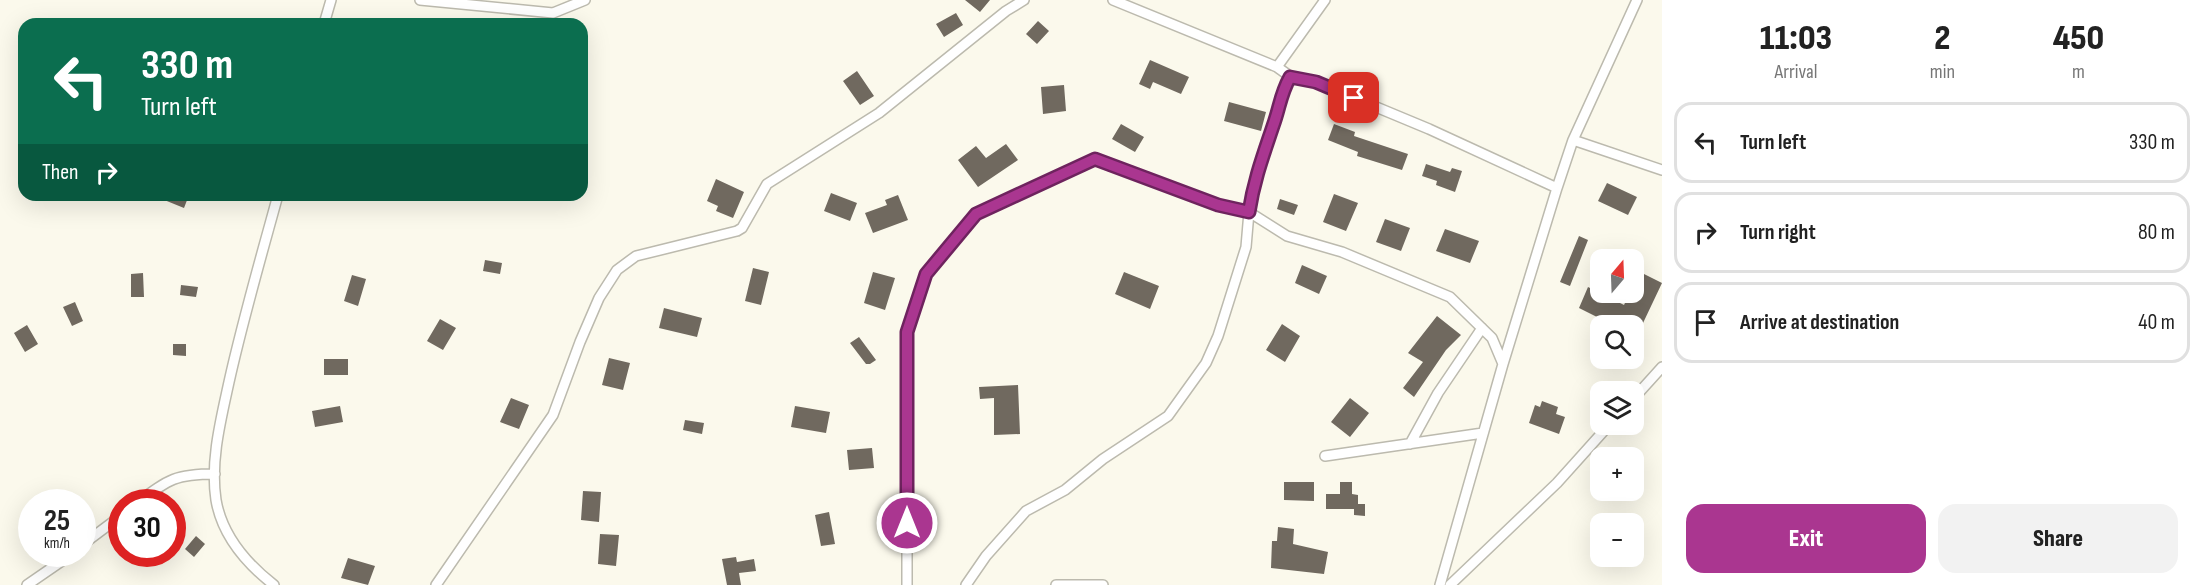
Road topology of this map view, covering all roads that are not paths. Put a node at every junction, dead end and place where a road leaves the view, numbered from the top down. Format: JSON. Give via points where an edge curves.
{"nodes":[{"id":1,"x":331,"y":0,"type":"edge"},
{"id":2,"x":420,"y":0,"type":"edge"},
{"id":3,"x":585,"y":0,"type":"edge"},
{"id":4,"x":1024,"y":0,"type":"edge"},
{"id":5,"x":1113,"y":0,"type":"edge"},
{"id":6,"x":1325,"y":0,"type":"edge"},
{"id":7,"x":1637,"y":0,"type":"edge"},
{"id":8,"x":326,"y":18,"type":"edge"},
{"id":9,"x":1277,"y":67,"type":"junction"},
{"id":10,"x":1290,"y":77,"type":"junction"},
{"id":11,"x":1573,"y":140,"type":"junction"},
{"id":12,"x":1662,"y":170,"type":"edge"},
{"id":13,"x":1557,"y":188,"type":"junction"},
{"id":14,"x":276,"y":201,"type":"edge"},
{"id":15,"x":1249,"y":212,"type":"junction"},
{"id":16,"x":1482,"y":328,"type":"junction"},
{"id":17,"x":1503,"y":364,"type":"junction"},
{"id":18,"x":1662,"y":367,"type":"edge"},
{"id":19,"x":1644,"y":387,"type":"edge"},
{"id":20,"x":1483,"y":433,"type":"junction"},
{"id":21,"x":1600,"y":435,"type":"edge"},
{"id":22,"x":1410,"y":444,"type":"junction"},
{"id":23,"x":1325,"y":456,"type":"dead end"},
{"id":24,"x":215,"y":474,"type":"junction"},
{"id":25,"x":156,"y":489,"type":"edge"},
{"id":26,"x":53,"y":567,"type":"edge"},
{"id":27,"x":27,"y":585,"type":"edge"},
{"id":28,"x":274,"y":585,"type":"edge"},
{"id":29,"x":436,"y":585,"type":"edge"},
{"id":30,"x":906,"y":585,"type":"edge"},
{"id":31,"x":966,"y":585,"type":"edge"},
{"id":32,"x":1056,"y":585,"type":"edge"},
{"id":33,"x":1103,"y":585,"type":"edge"},
{"id":34,"x":1440,"y":585,"type":"edge"},
{"id":35,"x":1450,"y":585,"type":"edge"}],
"edges":[{"from":1,"to":8,"type":"street"},
{"from":2,"to":3,"type":"street","via":[[553,14]]},
{"from":4,"to":29,"type":"street","via":[[879,113],[767,184],[742,228],[636,256],[617,270],[579,342],[553,415]]},
{"from":5,"to":9,"type":"street"},
{"from":6,"to":9,"type":"street"},
{"from":7,"to":11,"type":"street"},
{"from":9,"to":10,"type":"street"},
{"from":10,"to":13,"type":"street","via":[[1316,82],[1430,129]]},
{"from":10,"to":15,"type":"street","via":[[1280,95],[1275,123],[1254,177]]},
{"from":11,"to":12,"type":"street"},
{"from":11,"to":13,"type":"street"},
{"from":13,"to":17,"type":"street"},
{"from":14,"to":24,"type":"street","via":[[219,427]]},
{"from":15,"to":16,"type":"street","via":[[1287,236],[1342,252],[1450,297]]},
{"from":15,"to":30,"type":"street","via":[[1218,205],[1095,159],[976,214],[926,274],[907,332]]},
{"from":15,"to":31,"type":"street","via":[[1246,247],[1218,336],[1206,363],[1168,417],[1103,459],[1065,490],[1026,511]]},
{"from":16,"to":17,"type":"street","via":[[1492,338]]},
{"from":16,"to":22,"type":"street","via":[[1438,393]]},
{"from":17,"to":20,"type":"street"},
{"from":18,"to":19,"type":"street"},
{"from":20,"to":22,"type":"street"},
{"from":20,"to":34,"type":"street"},
{"from":21,"to":35,"type":"street","via":[[1557,483]]},
{"from":22,"to":23,"type":"street"},
{"from":24,"to":25,"type":"street","via":[[185,474]]},
{"from":24,"to":28,"type":"street","via":[[216,501],[227,534],[257,572]]},
{"from":26,"to":27,"type":"street"},
{"from":32,"to":33,"type":"street"}]}
